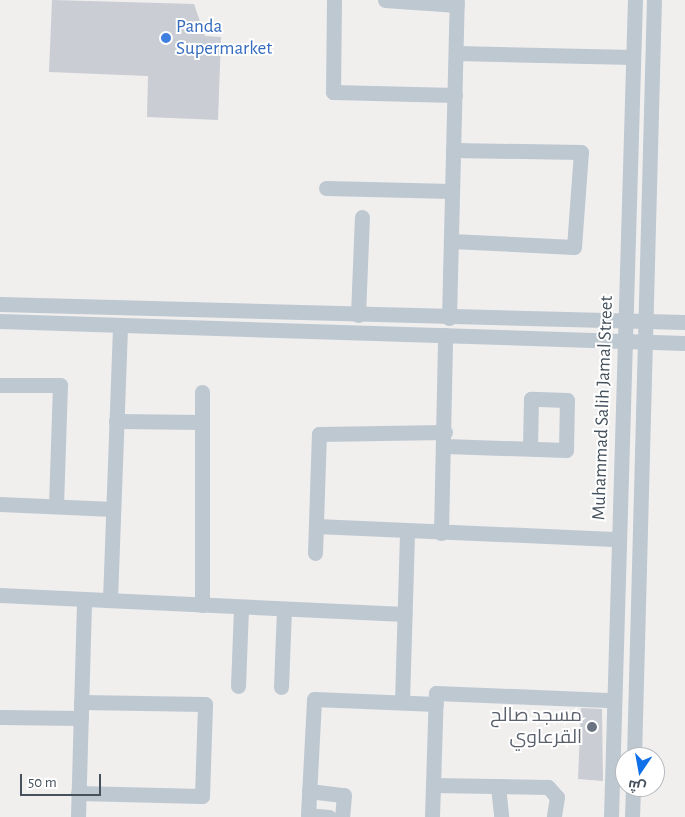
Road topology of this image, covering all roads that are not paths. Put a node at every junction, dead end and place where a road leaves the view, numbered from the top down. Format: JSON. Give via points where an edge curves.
{"nodes":[{"id":1,"x":334,"y":0,"type":"edge"},
{"id":2,"x":385,"y":0,"type":"edge"},
{"id":3,"x":635,"y":0,"type":"edge"},
{"id":4,"x":654,"y":0,"type":"edge"},
{"id":5,"x":457,"y":3,"type":"edge"},
{"id":6,"x":456,"y":53,"type":"junction"},
{"id":7,"x":633,"y":57,"type":"junction"},
{"id":8,"x":455,"y":95,"type":"junction"},
{"id":9,"x":454,"y":150,"type":"junction"},
{"id":10,"x":326,"y":188,"type":"dead end"},
{"id":11,"x":452,"y":190,"type":"junction"},
{"id":12,"x":362,"y":217,"type":"dead end"},
{"id":13,"x":451,"y":241,"type":"junction"},
{"id":14,"x":0,"y":304,"type":"edge"},
{"id":15,"x":358,"y":315,"type":"junction"},
{"id":16,"x":449,"y":318,"type":"junction"},
{"id":17,"x":0,"y":321,"type":"edge"},
{"id":18,"x":625,"y":322,"type":"junction"},
{"id":19,"x":646,"y":322,"type":"junction"},
{"id":20,"x":685,"y":322,"type":"edge"},
{"id":21,"x":120,"y":325,"type":"junction"},
{"id":22,"x":445,"y":335,"type":"junction"},
{"id":23,"x":625,"y":341,"type":"junction"},
{"id":24,"x":645,"y":342,"type":"junction"},
{"id":25,"x":685,"y":343,"type":"edge"},
{"id":26,"x":0,"y":385,"type":"edge"},
{"id":27,"x":202,"y":392,"type":"dead end"},
{"id":28,"x":116,"y":421,"type":"junction"},
{"id":29,"x":202,"y":422,"type":"junction"},
{"id":30,"x":445,"y":439,"type":"junction"},
{"id":31,"x":530,"y":448,"type":"dead end"},
{"id":32,"x":0,"y":504,"type":"edge"},
{"id":33,"x":56,"y":506,"type":"junction"},
{"id":34,"x":113,"y":509,"type":"junction"},
{"id":35,"x":316,"y":526,"type":"junction"},
{"id":36,"x":407,"y":532,"type":"junction"},
{"id":37,"x":441,"y":533,"type":"junction"},
{"id":38,"x":619,"y":539,"type":"junction"},
{"id":39,"x":315,"y":553,"type":"dead end"},
{"id":40,"x":0,"y":595,"type":"edge"},
{"id":41,"x":84,"y":599,"type":"junction"},
{"id":42,"x":110,"y":600,"type":"junction"},
{"id":43,"x":202,"y":605,"type":"junction"},
{"id":44,"x":241,"y":607,"type":"junction"},
{"id":45,"x":284,"y":609,"type":"junction"},
{"id":46,"x":405,"y":614,"type":"junction"},
{"id":47,"x":238,"y":686,"type":"dead end"},
{"id":48,"x":281,"y":687,"type":"dead end"},
{"id":49,"x":614,"y":700,"type":"junction"},
{"id":50,"x":81,"y":702,"type":"junction"},
{"id":51,"x":402,"y":702,"type":"junction"},
{"id":52,"x":436,"y":704,"type":"junction"},
{"id":53,"x":0,"y":717,"type":"edge"},
{"id":54,"x":81,"y":718,"type":"junction"},
{"id":55,"x":634,"y":747,"type":"edge"},
{"id":56,"x":433,"y":785,"type":"junction"},
{"id":57,"x":498,"y":786,"type":"junction"},
{"id":58,"x":310,"y":791,"type":"junction"},
{"id":59,"x":78,"y":793,"type":"junction"},
{"id":60,"x":633,"y":797,"type":"edge"},
{"id":61,"x":78,"y":817,"type":"edge"},
{"id":62,"x":329,"y":817,"type":"edge"},
{"id":63,"x":342,"y":817,"type":"edge"},
{"id":64,"x":432,"y":817,"type":"edge"},
{"id":65,"x":501,"y":817,"type":"edge"},
{"id":66,"x":554,"y":817,"type":"edge"},
{"id":67,"x":611,"y":817,"type":"edge"},
{"id":68,"x":632,"y":817,"type":"edge"}],
"edges":[{"from":1,"to":8,"type":"street","via":[[333,92]]},
{"from":2,"to":5,"type":"street"},
{"from":3,"to":7,"type":"street","name":"Muhammad Salih Jamal Street"},
{"from":4,"to":19,"type":"street"},
{"from":5,"to":6,"type":"street"},
{"from":6,"to":7,"type":"street"},
{"from":6,"to":8,"type":"street"},
{"from":7,"to":18,"type":"street","name":"Muhammad Salih Jamal Street"},
{"from":8,"to":9,"type":"street"},
{"from":9,"to":11,"type":"street"},
{"from":9,"to":13,"type":"street","via":[[581,152],[574,247]]},
{"from":10,"to":11,"type":"street"},
{"from":11,"to":13,"type":"street"},
{"from":12,"to":15,"type":"street"},
{"from":13,"to":16,"type":"street"},
{"from":14,"to":15,"type":"street"},
{"from":15,"to":16,"type":"street"},
{"from":16,"to":18,"type":"street"},
{"from":17,"to":21,"type":"street"},
{"from":18,"to":19,"type":"street"},
{"from":18,"to":23,"type":"street","name":"Muhammad Salih Jamal Street"},
{"from":19,"to":20,"type":"street"},
{"from":19,"to":24,"type":"street"},
{"from":21,"to":22,"type":"street"},
{"from":21,"to":28,"type":"street"},
{"from":22,"to":23,"type":"street"},
{"from":22,"to":30,"type":"street"},
{"from":23,"to":24,"type":"street"},
{"from":23,"to":38,"type":"street","name":"Muhammad Salih Jamal Street"},
{"from":24,"to":25,"type":"street"},
{"from":24,"to":55,"type":"street"},
{"from":26,"to":33,"type":"street","via":[[60,385]]},
{"from":27,"to":29,"type":"street"},
{"from":28,"to":29,"type":"street"},
{"from":28,"to":34,"type":"street"},
{"from":29,"to":43,"type":"street"},
{"from":30,"to":31,"type":"street"},
{"from":30,"to":35,"type":"street","via":[[319,434]]},
{"from":30,"to":37,"type":"street"},
{"from":32,"to":33,"type":"street"},
{"from":33,"to":34,"type":"street"},
{"from":34,"to":42,"type":"street"},
{"from":35,"to":36,"type":"street"},
{"from":35,"to":39,"type":"street"},
{"from":36,"to":37,"type":"street"},
{"from":36,"to":46,"type":"street"},
{"from":37,"to":38,"type":"street"},
{"from":38,"to":49,"type":"street","name":"Muhammad Salih Jamal Street"},
{"from":40,"to":41,"type":"street"},
{"from":41,"to":42,"type":"street"},
{"from":41,"to":50,"type":"street"},
{"from":42,"to":43,"type":"street"},
{"from":43,"to":44,"type":"street"},
{"from":44,"to":45,"type":"street"},
{"from":44,"to":47,"type":"street"},
{"from":45,"to":46,"type":"street"},
{"from":45,"to":48,"type":"street"},
{"from":46,"to":51,"type":"street"},
{"from":49,"to":52,"type":"street","via":[[436,694]]},
{"from":49,"to":67,"type":"street","name":"Muhammad Salih Jamal Street"},
{"from":50,"to":54,"type":"street"},
{"from":50,"to":59,"type":"street","via":[[205,704],[202,796]]},
{"from":51,"to":52,"type":"street"},
{"from":51,"to":58,"type":"street","via":[[314,699]]},
{"from":52,"to":56,"type":"street"},
{"from":53,"to":54,"type":"street"},
{"from":54,"to":59,"type":"street"},
{"from":56,"to":57,"type":"street"},
{"from":56,"to":64,"type":"street"},
{"from":57,"to":65,"type":"street"},
{"from":57,"to":66,"type":"street","via":[[548,787],[557,797]]},
{"from":58,"to":62,"type":"street","via":[[308,815]]},
{"from":58,"to":63,"type":"street","via":[[344,795]]},
{"from":59,"to":61,"type":"street"},
{"from":60,"to":68,"type":"street"}]}
